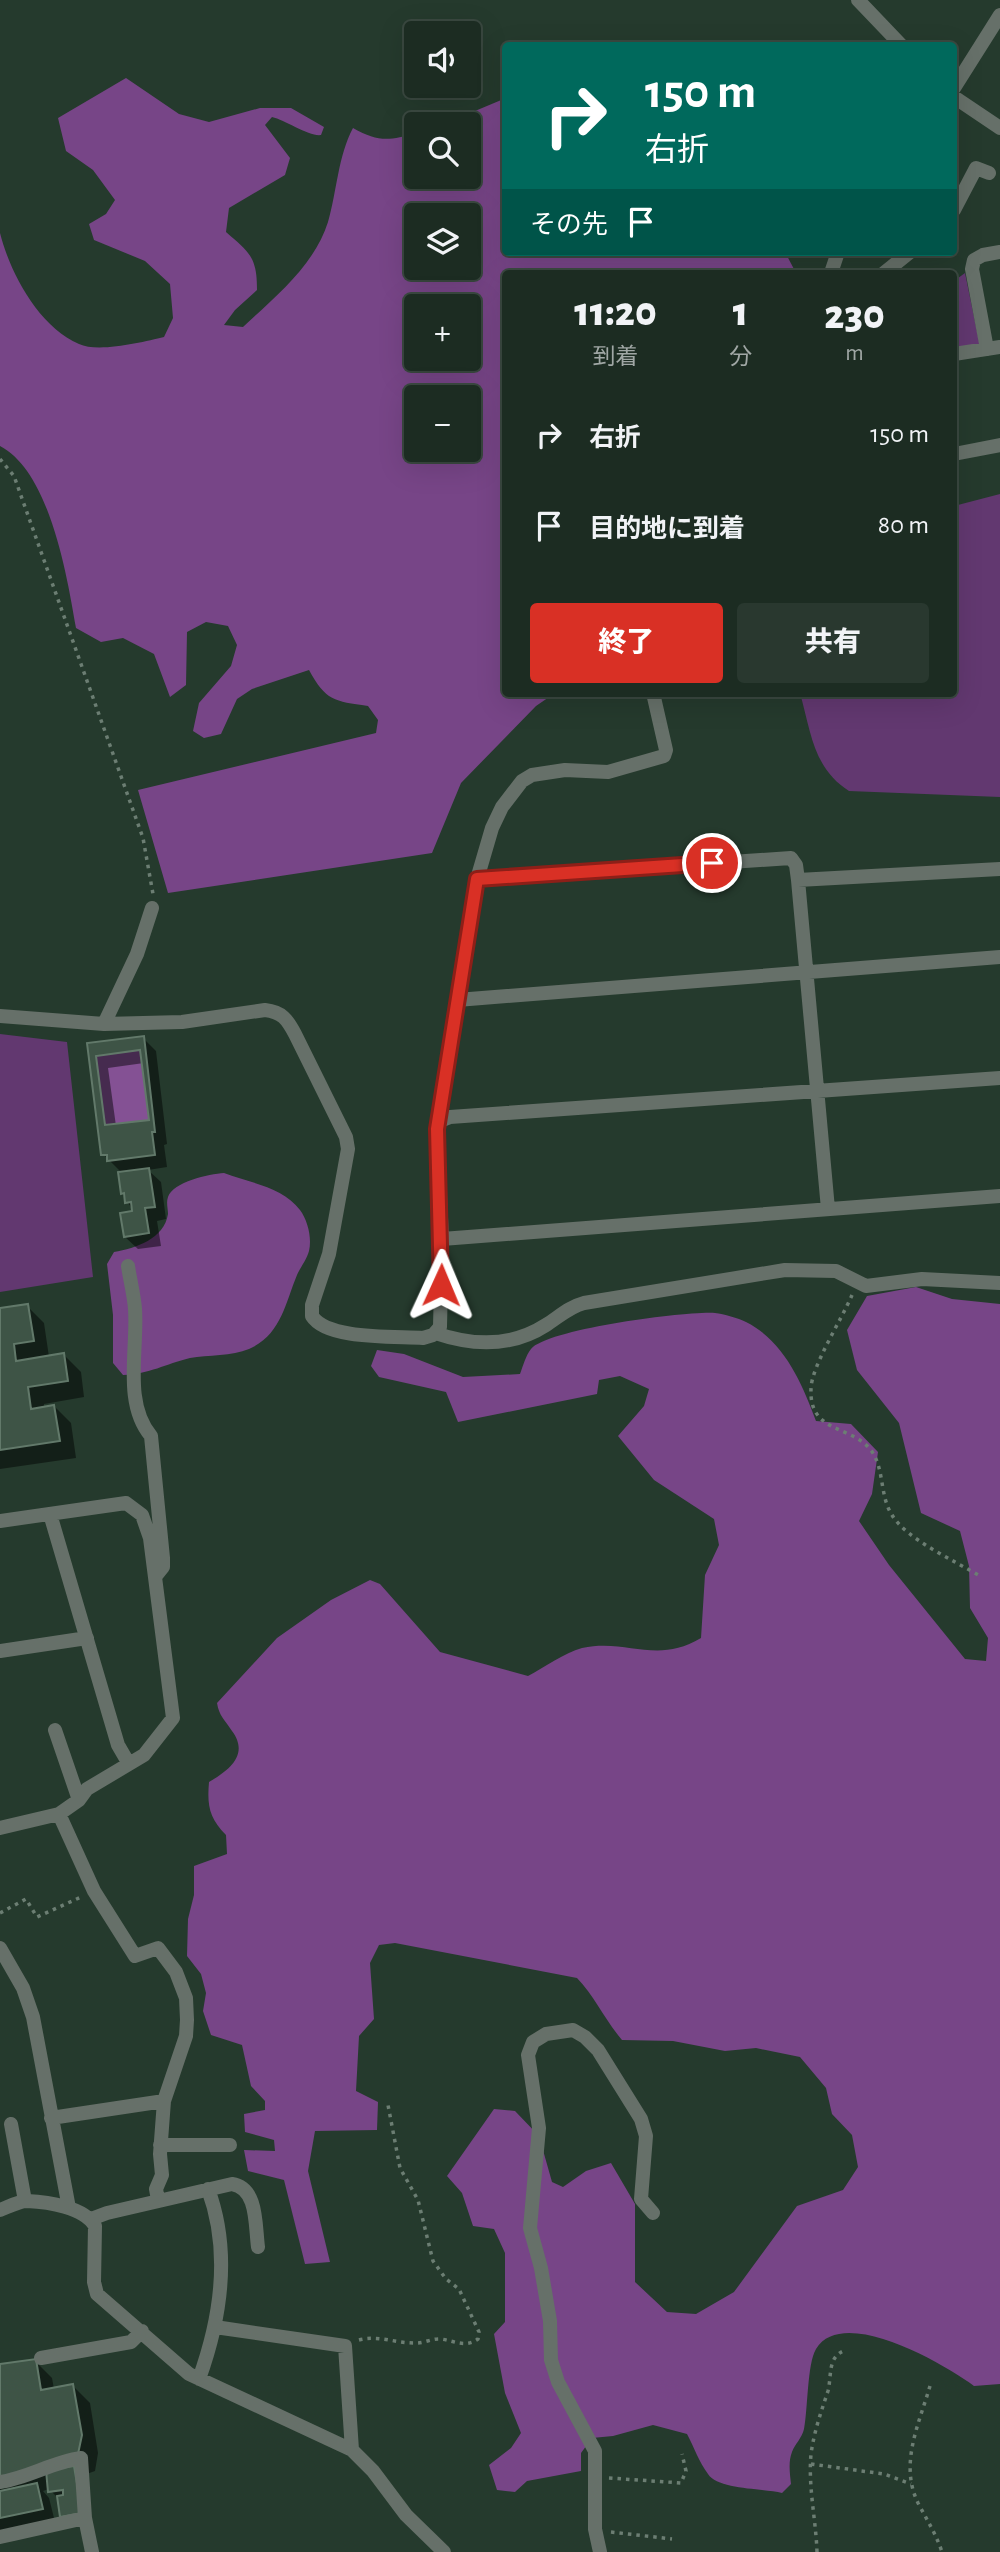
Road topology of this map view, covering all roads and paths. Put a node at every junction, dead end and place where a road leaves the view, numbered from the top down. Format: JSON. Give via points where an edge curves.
{"nodes":[{"id":1,"x":858,"y":0,"type":"edge"},
{"id":2,"x":1000,"y":15,"type":"edge"},
{"id":3,"x":898,"y":42,"type":"edge"},
{"id":4,"x":957,"y":83,"type":"edge"},
{"id":5,"x":957,"y":99,"type":"edge"},
{"id":6,"x":999,"y":125,"type":"edge"},
{"id":7,"x":989,"y":173,"type":"dead end"},
{"id":8,"x":957,"y":203,"type":"edge"},
{"id":9,"x":1000,"y":252,"type":"edge"},
{"id":10,"x":905,"y":256,"type":"edge"},
{"id":11,"x":888,"y":270,"type":"edge"},
{"id":12,"x":993,"y":348,"type":"edge"},
{"id":13,"x":957,"y":354,"type":"edge"},
{"id":14,"x":1000,"y":445,"type":"edge"},
{"id":15,"x":957,"y":453,"type":"edge"},
{"id":16,"x":0,"y":459,"type":"edge"},
{"id":17,"x":654,"y":697,"type":"edge"},
{"id":18,"x":1000,"y":869,"type":"edge"},
{"id":19,"x":477,"y":879,"type":"junction"},
{"id":20,"x":798,"y":880,"type":"junction"},
{"id":21,"x":152,"y":908,"type":"joint"},
{"id":22,"x":1000,"y":957,"type":"edge"},
{"id":23,"x":805,"y":971,"type":"junction"},
{"id":24,"x":457,"y":1000,"type":"junction"},
{"id":25,"x":0,"y":1016,"type":"edge"},
{"id":26,"x":104,"y":1024,"type":"junction"},
{"id":27,"x":1000,"y":1078,"type":"edge"},
{"id":28,"x":816,"y":1091,"type":"junction"},
{"id":29,"x":440,"y":1121,"type":"junction"},
{"id":30,"x":1000,"y":1196,"type":"edge"},
{"id":31,"x":828,"y":1209,"type":"junction"},
{"id":32,"x":442,"y":1239,"type":"junction"},
{"id":33,"x":128,"y":1266,"type":"dead end"},
{"id":34,"x":1000,"y":1283,"type":"edge"},
{"id":35,"x":856,"y":1284,"type":"junction"},
{"id":36,"x":435,"y":1333,"type":"junction"},
{"id":37,"x":50,"y":1514,"type":"junction"},
{"id":38,"x":0,"y":1521,"type":"edge"},
{"id":39,"x":980,"y":1576,"type":"dead end"},
{"id":40,"x":155,"y":1577,"type":"junction"},
{"id":41,"x":87,"y":1638,"type":"junction"},
{"id":42,"x":0,"y":1651,"type":"edge"},
{"id":43,"x":55,"y":1730,"type":"dead end"},
{"id":44,"x":129,"y":1764,"type":"junction"},
{"id":45,"x":79,"y":1800,"type":"junction"},
{"id":46,"x":59,"y":1814,"type":"junction"},
{"id":47,"x":0,"y":1828,"type":"edge"},
{"id":48,"x":94,"y":1891,"type":"junction"},
{"id":49,"x":0,"y":1913,"type":"edge"},
{"id":50,"x":0,"y":1948,"type":"edge"},
{"id":51,"x":5,"y":1966,"type":"edge"},
{"id":52,"x":164,"y":2101,"type":"junction"},
{"id":53,"x":388,"y":2105,"type":"dead end"},
{"id":54,"x":51,"y":2118,"type":"junction"},
{"id":55,"x":11,"y":2124,"type":"dead end"},
{"id":56,"x":160,"y":2145,"type":"junction"},
{"id":57,"x":230,"y":2145,"type":"dead end"},
{"id":58,"x":208,"y":2189,"type":"junction"},
{"id":59,"x":158,"y":2200,"type":"junction"},
{"id":60,"x":25,"y":2201,"type":"junction"},
{"id":61,"x":69,"y":2208,"type":"junction"},
{"id":62,"x":0,"y":2210,"type":"edge"},
{"id":63,"x":653,"y":2213,"type":"dead end"},
{"id":64,"x":91,"y":2219,"type":"junction"},
{"id":65,"x":258,"y":2247,"type":"dead end"},
{"id":66,"x":215,"y":2327,"type":"junction"},
{"id":67,"x":142,"y":2331,"type":"junction"},
{"id":68,"x":345,"y":2346,"type":"junction"},
{"id":69,"x":846,"y":2350,"type":"dead end"},
{"id":70,"x":41,"y":2358,"type":"dead end"},
{"id":71,"x":200,"y":2379,"type":"junction"},
{"id":72,"x":930,"y":2386,"type":"dead end"},
{"id":73,"x":352,"y":2450,"type":"junction"},
{"id":74,"x":682,"y":2454,"type":"dead end"},
{"id":75,"x":811,"y":2463,"type":"junction"},
{"id":76,"x":596,"y":2477,"type":"junction"},
{"id":77,"x":0,"y":2482,"type":"edge"},
{"id":78,"x":912,"y":2485,"type":"junction"},
{"id":79,"x":85,"y":2518,"type":"junction"},
{"id":80,"x":595,"y":2529,"type":"junction"},
{"id":81,"x":0,"y":2537,"type":"edge"},
{"id":82,"x":671,"y":2539,"type":"dead end"},
{"id":83,"x":92,"y":2552,"type":"edge"},
{"id":84,"x":444,"y":2552,"type":"edge"},
{"id":85,"x":600,"y":2552,"type":"edge"},
{"id":86,"x":817,"y":2552,"type":"edge"},
{"id":87,"x":942,"y":2552,"type":"edge"}],
"edges":[{"from":1,"to":3,"type":"street"},
{"from":2,"to":4,"type":"street"},
{"from":5,"to":6,"type":"street"},
{"from":7,"to":8,"type":"street","via":[[976,168]]},
{"from":9,"to":12,"type":"street","via":[[974,260],[972,269]]},
{"from":10,"to":11,"type":"street"},
{"from":12,"to":13,"type":"street"},
{"from":14,"to":15,"type":"street"},
{"from":16,"to":21,"type":"path","via":[[14,476],[143,838],[150,864]]},
{"from":17,"to":19,"type":"street","via":[[664,756],[608,772],[565,770],[522,781],[492,828]]},
{"from":18,"to":20,"type":"street"},
{"from":19,"to":20,"type":"street","via":[[790,858]]},
{"from":19,"to":24,"type":"street"},
{"from":20,"to":23,"type":"street"},
{"from":21,"to":26,"type":"street","via":[[137,954]]},
{"from":22,"to":23,"type":"street"},
{"from":23,"to":24,"type":"street"},
{"from":23,"to":28,"type":"street"},
{"from":24,"to":29,"type":"street"},
{"from":25,"to":26,"type":"street"},
{"from":26,"to":36,"type":"street","via":[[182,1022],[265,1010],[278,1011],[287,1019],[348,1149],[312,1316],[325,1329],[344,1332],[423,1338]]},
{"from":27,"to":28,"type":"street"},
{"from":28,"to":29,"type":"street"},
{"from":28,"to":31,"type":"street"},
{"from":29,"to":32,"type":"street"},
{"from":30,"to":31,"type":"street"},
{"from":31,"to":32,"type":"street"},
{"from":32,"to":36,"type":"street","via":[[440,1327]]},
{"from":33,"to":40,"type":"street","via":[[135,1310],[132,1356],[142,1426],[151,1436],[163,1558]]},
{"from":34,"to":35,"type":"street","via":[[922,1279]]},
{"from":35,"to":36,"type":"street","via":[[846,1273],[836,1271],[785,1270],[584,1303],[509,1342],[453,1339]]},
{"from":35,"to":39,"type":"path","via":[[810,1386],[815,1411],[873,1452],[891,1515],[905,1530]]},
{"from":37,"to":38,"type":"street"},
{"from":37,"to":40,"type":"street","via":[[126,1503],[133,1506],[146,1525]]},
{"from":37,"to":41,"type":"street"},
{"from":40,"to":44,"type":"street","via":[[173,1718],[144,1755]]},
{"from":41,"to":42,"type":"street"},
{"from":41,"to":44,"type":"street","via":[[118,1745]]},
{"from":43,"to":45,"type":"street"},
{"from":44,"to":45,"type":"street","via":[[87,1789]]},
{"from":45,"to":46,"type":"street"},
{"from":46,"to":47,"type":"street"},
{"from":46,"to":48,"type":"street"},
{"from":48,"to":49,"type":"path","via":[[37,1917],[26,1899]]},
{"from":48,"to":52,"type":"street","via":[[135,1956],[150,1948],[165,1953],[186,1998],[186,2036]]},
{"from":50,"to":51,"type":"street"},
{"from":51,"to":54,"type":"street","via":[[23,1988],[33,2017]]},
{"from":52,"to":54,"type":"street"},
{"from":52,"to":56,"type":"street"},
{"from":53,"to":68,"type":"path","via":[[400,2168],[418,2200],[433,2261],[466,2301],[478,2339],[460,2344],[437,2339],[412,2344],[368,2338]]},
{"from":54,"to":61,"type":"street"},
{"from":55,"to":60,"type":"street"},
{"from":56,"to":57,"type":"street"},
{"from":56,"to":59,"type":"street"},
{"from":58,"to":59,"type":"street"},
{"from":58,"to":65,"type":"street","via":[[232,2184],[250,2193]]},
{"from":58,"to":66,"type":"street","via":[[215,2210],[222,2276]]},
{"from":59,"to":64,"type":"street"},
{"from":60,"to":61,"type":"street"},
{"from":60,"to":62,"type":"street"},
{"from":61,"to":64,"type":"street"},
{"from":63,"to":76,"type":"street","via":[[641,2199],[646,2136],[641,2119],[598,2050],[573,2030],[546,2034],[533,2042],[528,2055],[539,2150],[530,2228],[550,2320],[551,2360],[595,2451]]},
{"from":64,"to":67,"type":"street","via":[[97,2294]]},
{"from":66,"to":68,"type":"street"},
{"from":66,"to":71,"type":"street"},
{"from":67,"to":70,"type":"street","via":[[131,2342]]},
{"from":67,"to":71,"type":"street"},
{"from":68,"to":73,"type":"street"},
{"from":69,"to":75,"type":"path","via":[[832,2362]]},
{"from":71,"to":73,"type":"street"},
{"from":72,"to":78,"type":"path","via":[[910,2453]]},
{"from":73,"to":84,"type":"street"},
{"from":74,"to":76,"type":"path","via":[[685,2471],[681,2483]]},
{"from":75,"to":78,"type":"path","via":[[884,2474]]},
{"from":75,"to":86,"type":"path"},
{"from":76,"to":80,"type":"street"},
{"from":77,"to":79,"type":"street","via":[[81,2458]]},
{"from":78,"to":87,"type":"path"},
{"from":79,"to":81,"type":"street"},
{"from":79,"to":83,"type":"street"},
{"from":80,"to":82,"type":"path"},
{"from":80,"to":85,"type":"street"}]}
